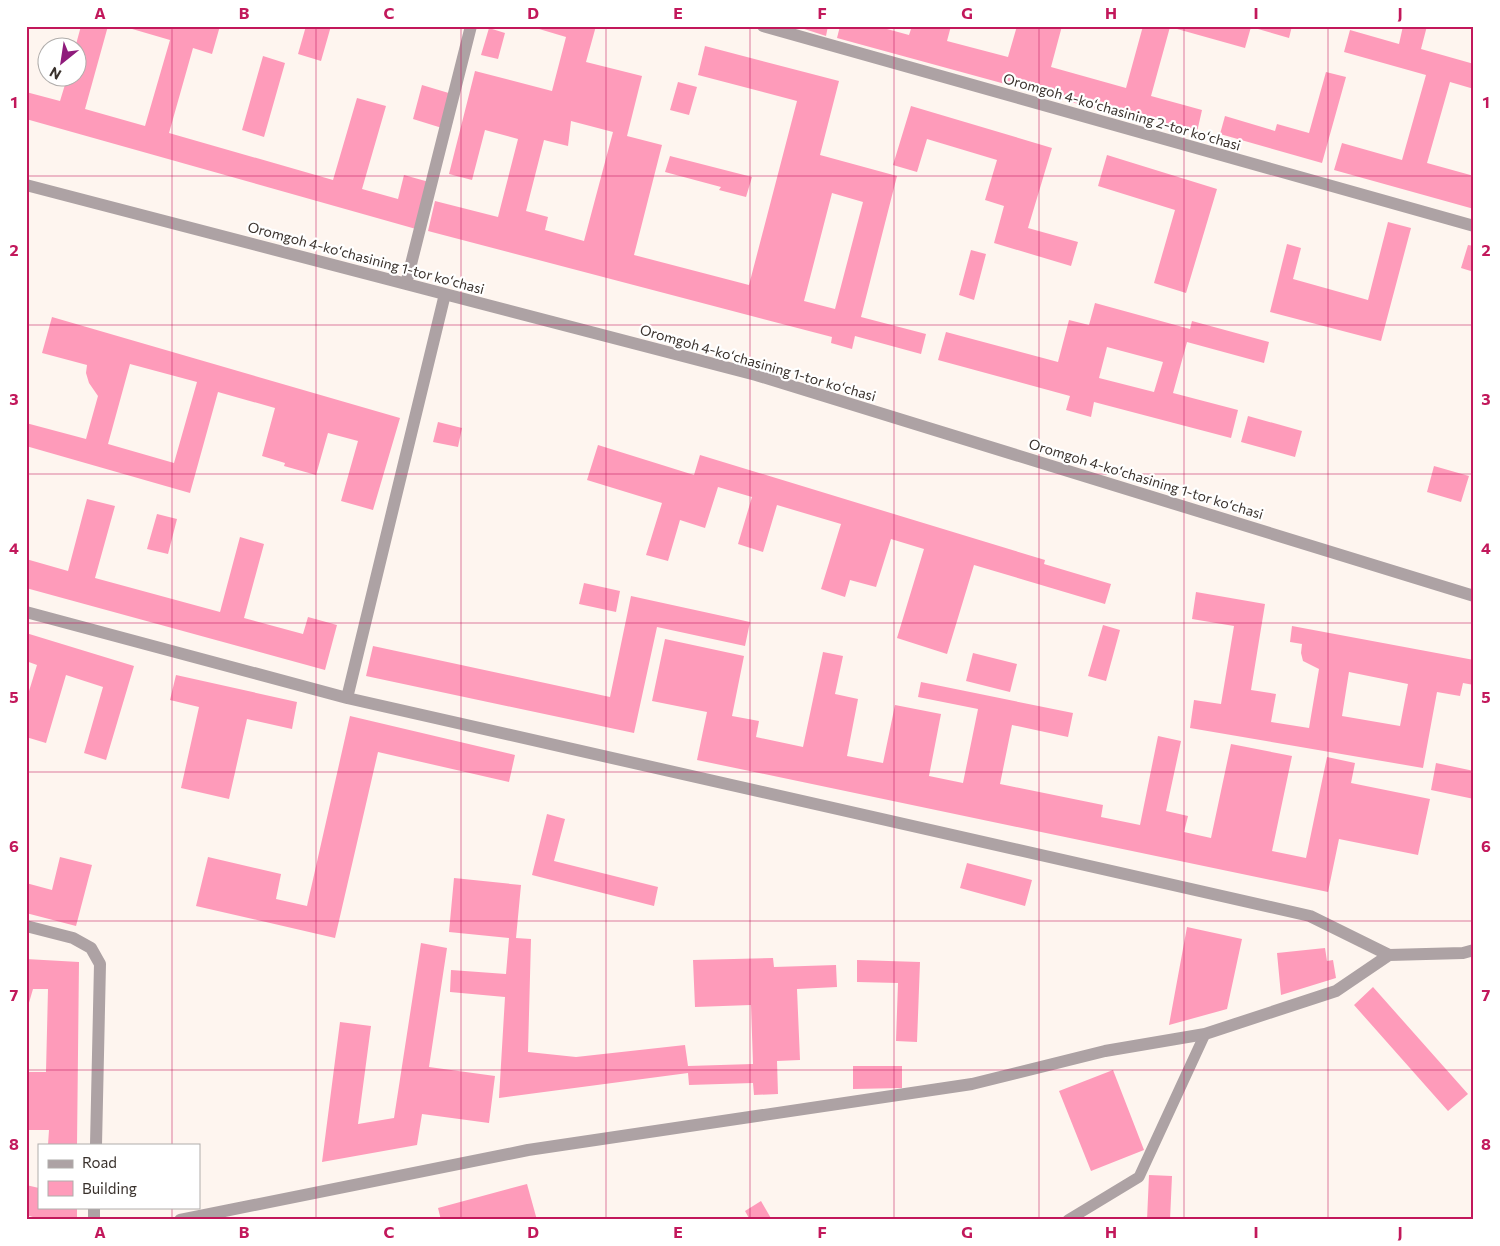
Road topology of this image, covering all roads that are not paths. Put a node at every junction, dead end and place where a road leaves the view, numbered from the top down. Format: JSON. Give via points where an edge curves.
{"nodes":[{"id":1,"x":471,"y":26,"type":"edge"},
{"id":2,"x":763,"y":26,"type":"edge"},
{"id":3,"x":26,"y":184,"type":"edge"},
{"id":4,"x":1474,"y":226,"type":"edge"},
{"id":5,"x":406,"y":284,"type":"junction"},
{"id":6,"x":445,"y":294,"type":"junction"},
{"id":7,"x":1474,"y":596,"type":"edge"},
{"id":8,"x":26,"y":612,"type":"edge"},
{"id":9,"x":347,"y":698,"type":"junction"},
{"id":10,"x":26,"y":926,"type":"edge"},
{"id":11,"x":1474,"y":950,"type":"edge"},
{"id":12,"x":1389,"y":955,"type":"junction"},
{"id":13,"x":1205,"y":1034,"type":"junction"},
{"id":14,"x":96,"y":1144,"type":"edge"},
{"id":15,"x":180,"y":1220,"type":"edge"},
{"id":16,"x":1068,"y":1220,"type":"edge"}],
"edges":[{"from":1,"to":5,"type":"street"},
{"from":2,"to":4,"type":"street","name":"Oromgoh 4-koʻchasining 2-tor koʻchasi"},
{"from":3,"to":5,"type":"street","name":"Oromgoh 4-koʻchasining 1-tor koʻchasi"},
{"from":5,"to":6,"type":"street","name":"Oromgoh 4-koʻchasining 1-tor koʻchasi"},
{"from":6,"to":7,"type":"street","name":"Oromgoh 4-koʻchasining 1-tor koʻchasi","via":[[756,375]]},
{"from":6,"to":9,"type":"street"},
{"from":8,"to":9,"type":"street"},
{"from":9,"to":12,"type":"street","via":[[1310,916]]},
{"from":10,"to":14,"type":"street","via":[[73,938],[91,948],[100,964]]},
{"from":11,"to":12,"type":"street"},
{"from":12,"to":13,"type":"street","via":[[1336,991]]},
{"from":13,"to":15,"type":"street","via":[[1104,1051],[972,1084],[528,1150]]},
{"from":13,"to":16,"type":"lane","via":[[1139,1177]]}]}
